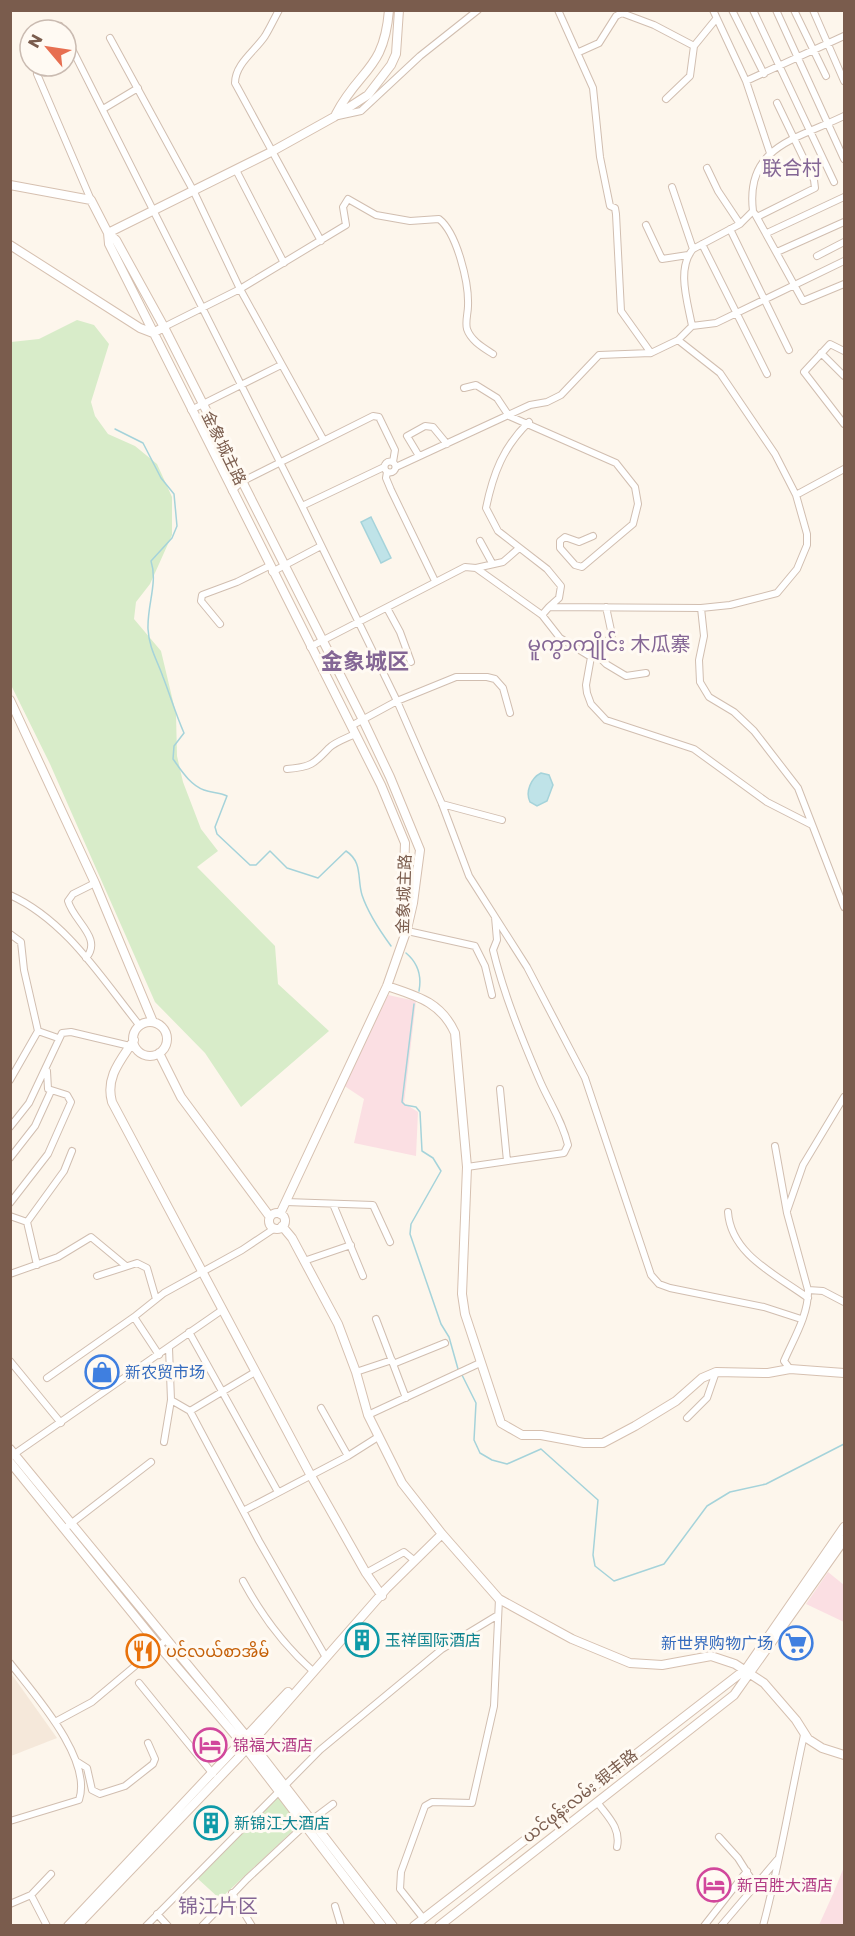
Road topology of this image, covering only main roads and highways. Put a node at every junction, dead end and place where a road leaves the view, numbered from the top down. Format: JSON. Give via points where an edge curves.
{"nodes":[{"id":1,"x":389,"y":10,"type":"edge"},
{"id":2,"x":399,"y":10,"type":"edge"},
{"id":3,"x":378,"y":58,"type":"junction"},
{"id":4,"x":391,"y":65,"type":"junction"},
{"id":5,"x":334,"y":117,"type":"junction"},
{"id":6,"x":10,"y":185,"type":"edge"},
{"id":7,"x":108,"y":233,"type":"junction"},
{"id":8,"x":10,"y":245,"type":"edge"},
{"id":9,"x":164,"y":327,"type":"junction"},
{"id":10,"x":153,"y":333,"type":"junction"},
{"id":11,"x":10,"y":700,"type":"edge"},
{"id":12,"x":398,"y":795,"type":"junction"},
{"id":13,"x":387,"y":801,"type":"junction"},
{"id":14,"x":405,"y":930,"type":"junction"},
{"id":15,"x":387,"y":986,"type":"junction"},
{"id":16,"x":153,"y":1022,"type":"junction"},
{"id":17,"x":132,"y":1043,"type":"junction"},
{"id":18,"x":159,"y":1053,"type":"junction"},
{"id":19,"x":280,"y":1214,"type":"junction"},
{"id":20,"x":270,"y":1217,"type":"junction"},
{"id":21,"x":278,"y":1227,"type":"junction"},
{"id":22,"x":844,"y":1373,"type":"edge"},
{"id":23,"x":12,"y":1453,"type":"edge"},
{"id":24,"x":10,"y":1462,"type":"edge"},
{"id":25,"x":39,"y":1491,"type":"junction"},
{"id":26,"x":844,"y":1527,"type":"edge"},
{"id":27,"x":441,"y":1534,"type":"junction"},
{"id":28,"x":844,"y":1540,"type":"edge"},
{"id":29,"x":383,"y":1592,"type":"junction"},
{"id":30,"x":312,"y":1670,"type":"junction"},
{"id":31,"x":749,"y":1671,"type":"junction"},
{"id":32,"x":247,"y":1743,"type":"junction"},
{"id":33,"x":844,"y":1755,"type":"edge"},
{"id":34,"x":329,"y":1849,"type":"junction"},
{"id":35,"x":84,"y":1914,"type":"junction"},
{"id":36,"x":68,"y":1926,"type":"edge"},
{"id":37,"x":77,"y":1926,"type":"edge"},
{"id":38,"x":382,"y":1926,"type":"edge"},
{"id":39,"x":393,"y":1926,"type":"edge"},
{"id":40,"x":414,"y":1926,"type":"edge"},
{"id":41,"x":439,"y":1926,"type":"edge"}],
"edges":[{"from":1,"to":3,"type":"main road","via":[[387,37]]},
{"from":2,"to":4,"type":"main road","via":[[396,54]]},
{"from":3,"to":4,"type":"main road"},
{"from":3,"to":5,"type":"main road","via":[[347,93]]},
{"from":4,"to":5,"type":"main road","via":[[368,95]]},
{"from":5,"to":7,"type":"main road"},
{"from":6,"to":7,"type":"main road","via":[[91,200]]},
{"from":7,"to":9,"type":"main road","name":"金象城主路","via":[[116,240]]},
{"from":7,"to":10,"type":"main road","name":"金象城主路","via":[[108,244]]},
{"from":8,"to":10,"type":"main road"},
{"from":9,"to":10,"type":"main road"},
{"from":9,"to":12,"type":"main road","name":"金象城主路"},
{"from":10,"to":13,"type":"main road","name":"金象城主路"},
{"from":11,"to":16,"type":"main road","via":[[95,883]]},
{"from":12,"to":13,"type":"main road"},
{"from":12,"to":14,"type":"main road","name":"金象城主路","via":[[420,850]]},
{"from":13,"to":14,"type":"main road","name":"金象城主路","via":[[405,843]]},
{"from":14,"to":15,"type":"main road","name":"金象城主路"},
{"from":15,"to":19,"type":"main road","name":"金象城主路"},
{"from":15,"to":22,"type":"main road","via":[[434,1004],[455,1033],[467,1167],[462,1294],[497,1416],[507,1428],[522,1435],[603,1443],[676,1401],[716,1371],[768,1373],[790,1369]]},
{"from":16,"to":17,"type":"main road","via":[[140,1026]]},
{"from":16,"to":18,"type":"main road","via":[[167,1036]]},
{"from":17,"to":18,"type":"main road","via":[[144,1055]]},
{"from":17,"to":29,"type":"main road","via":[[111,1075],[112,1102],[310,1474],[366,1573]]},
{"from":18,"to":20,"type":"main road","via":[[181,1097]]},
{"from":19,"to":20,"type":"main road"},
{"from":19,"to":21,"type":"main road","via":[[284,1218]]},
{"from":20,"to":21,"type":"main road","via":[[269,1223]]},
{"from":21,"to":27,"type":"main road","via":[[304,1261],[338,1324],[368,1416],[402,1483]]},
{"from":23,"to":25,"type":"main road"},
{"from":24,"to":25,"type":"main road"},
{"from":25,"to":32,"type":"main road"},
{"from":26,"to":31,"type":"main road"},
{"from":27,"to":29,"type":"main road"},
{"from":27,"to":31,"type":"main road","via":[[498,1599],[572,1639],[630,1663],[662,1665],[711,1656]]},
{"from":28,"to":31,"type":"main road"},
{"from":29,"to":30,"type":"main road"},
{"from":29,"to":30,"type":"main road"},
{"from":30,"to":32,"type":"main road"},
{"from":31,"to":33,"type":"main road","via":[[780,1700],[804,1735],[822,1748]]},
{"from":31,"to":40,"type":"main road","name":"ယင်ဖုန်းလမ်း 银丰路"},
{"from":31,"to":41,"type":"main road","name":"ယင်ဖုန်းလမ်း 银丰路","via":[[734,1695]]},
{"from":32,"to":34,"type":"main road"},
{"from":32,"to":35,"type":"main road"},
{"from":34,"to":38,"type":"main road"},
{"from":34,"to":39,"type":"main road"},
{"from":35,"to":36,"type":"main road"},
{"from":35,"to":37,"type":"main road"}]}
